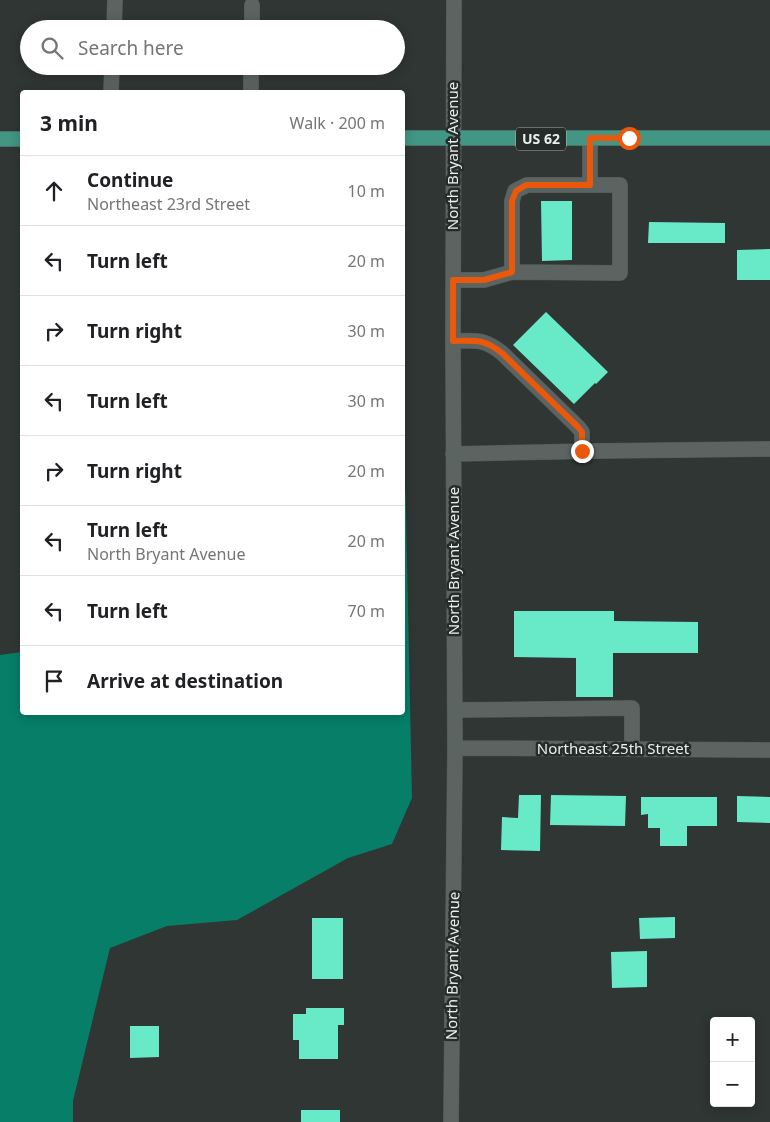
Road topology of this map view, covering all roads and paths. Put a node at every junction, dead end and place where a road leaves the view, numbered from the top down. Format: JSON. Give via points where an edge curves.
{"nodes":[{"id":1,"x":115,"y":0,"type":"edge"},
{"id":2,"x":454,"y":0,"type":"edge"},
{"id":3,"x":252,"y":5,"type":"dead end"},
{"id":4,"x":114,"y":20,"type":"edge"},
{"id":5,"x":252,"y":20,"type":"edge"},
{"id":6,"x":112,"y":75,"type":"edge"},
{"id":7,"x":251,"y":75,"type":"edge"},
{"id":8,"x":111,"y":90,"type":"edge"},
{"id":9,"x":251,"y":90,"type":"edge"},
{"id":10,"x":405,"y":138,"type":"edge"},
{"id":11,"x":590,"y":138,"type":"junction"},
{"id":12,"x":770,"y":138,"type":"edge"},
{"id":13,"x":20,"y":139,"type":"edge"},
{"id":14,"x":453,"y":139,"type":"junction"},
{"id":15,"x":0,"y":140,"type":"edge"},
{"id":16,"x":590,"y":185,"type":"junction"},
{"id":17,"x":512,"y":272,"type":"junction"},
{"id":18,"x":453,"y":280,"type":"junction"},
{"id":19,"x":453,"y":341,"type":"junction"},
{"id":20,"x":770,"y":449,"type":"edge"},
{"id":21,"x":582,"y":451,"type":"junction"},
{"id":22,"x":453,"y":454,"type":"junction"},
{"id":23,"x":455,"y":710,"type":"junction"},
{"id":24,"x":456,"y":748,"type":"junction"},
{"id":25,"x":632,"y":749,"type":"junction"},
{"id":26,"x":770,"y":750,"type":"edge"},
{"id":27,"x":451,"y":1122,"type":"edge"}],
"edges":[{"from":1,"to":4,"type":"street"},
{"from":2,"to":14,"type":"street","name":"North Bryant Avenue"},
{"from":3,"to":5,"type":"street"},
{"from":6,"to":8,"type":"street"},
{"from":7,"to":9,"type":"street"},
{"from":10,"to":14,"type":"main road","number":"US 62"},
{"from":11,"to":12,"type":"main road","number":"US 62"},
{"from":11,"to":14,"type":"main road","number":"US 62"},
{"from":11,"to":16,"type":"street"},
{"from":13,"to":15,"type":"main road"},
{"from":14,"to":18,"type":"street","name":"North Bryant Avenue"},
{"from":16,"to":17,"type":"street","via":[[526,185],[516,191],[512,201]]},
{"from":16,"to":17,"type":"street","via":[[620,185],[620,272]]},
{"from":17,"to":18,"type":"street","via":[[484,280]]},
{"from":18,"to":19,"type":"street","name":"North Bryant Avenue"},
{"from":19,"to":21,"type":"street","via":[[485,342],[502,353],[578,427],[582,432]]},
{"from":19,"to":22,"type":"street","name":"North Bryant Avenue"},
{"from":20,"to":21,"type":"street"},
{"from":21,"to":22,"type":"street"},
{"from":22,"to":23,"type":"street","name":"North Bryant Avenue"},
{"from":23,"to":24,"type":"street","name":"North Bryant Avenue"},
{"from":23,"to":25,"type":"street","via":[[632,708]]},
{"from":24,"to":25,"type":"street","name":"Northeast 25th Street"},
{"from":24,"to":27,"type":"street","name":"North Bryant Avenue"},
{"from":25,"to":26,"type":"street","name":"Northeast 25th Street"}]}
